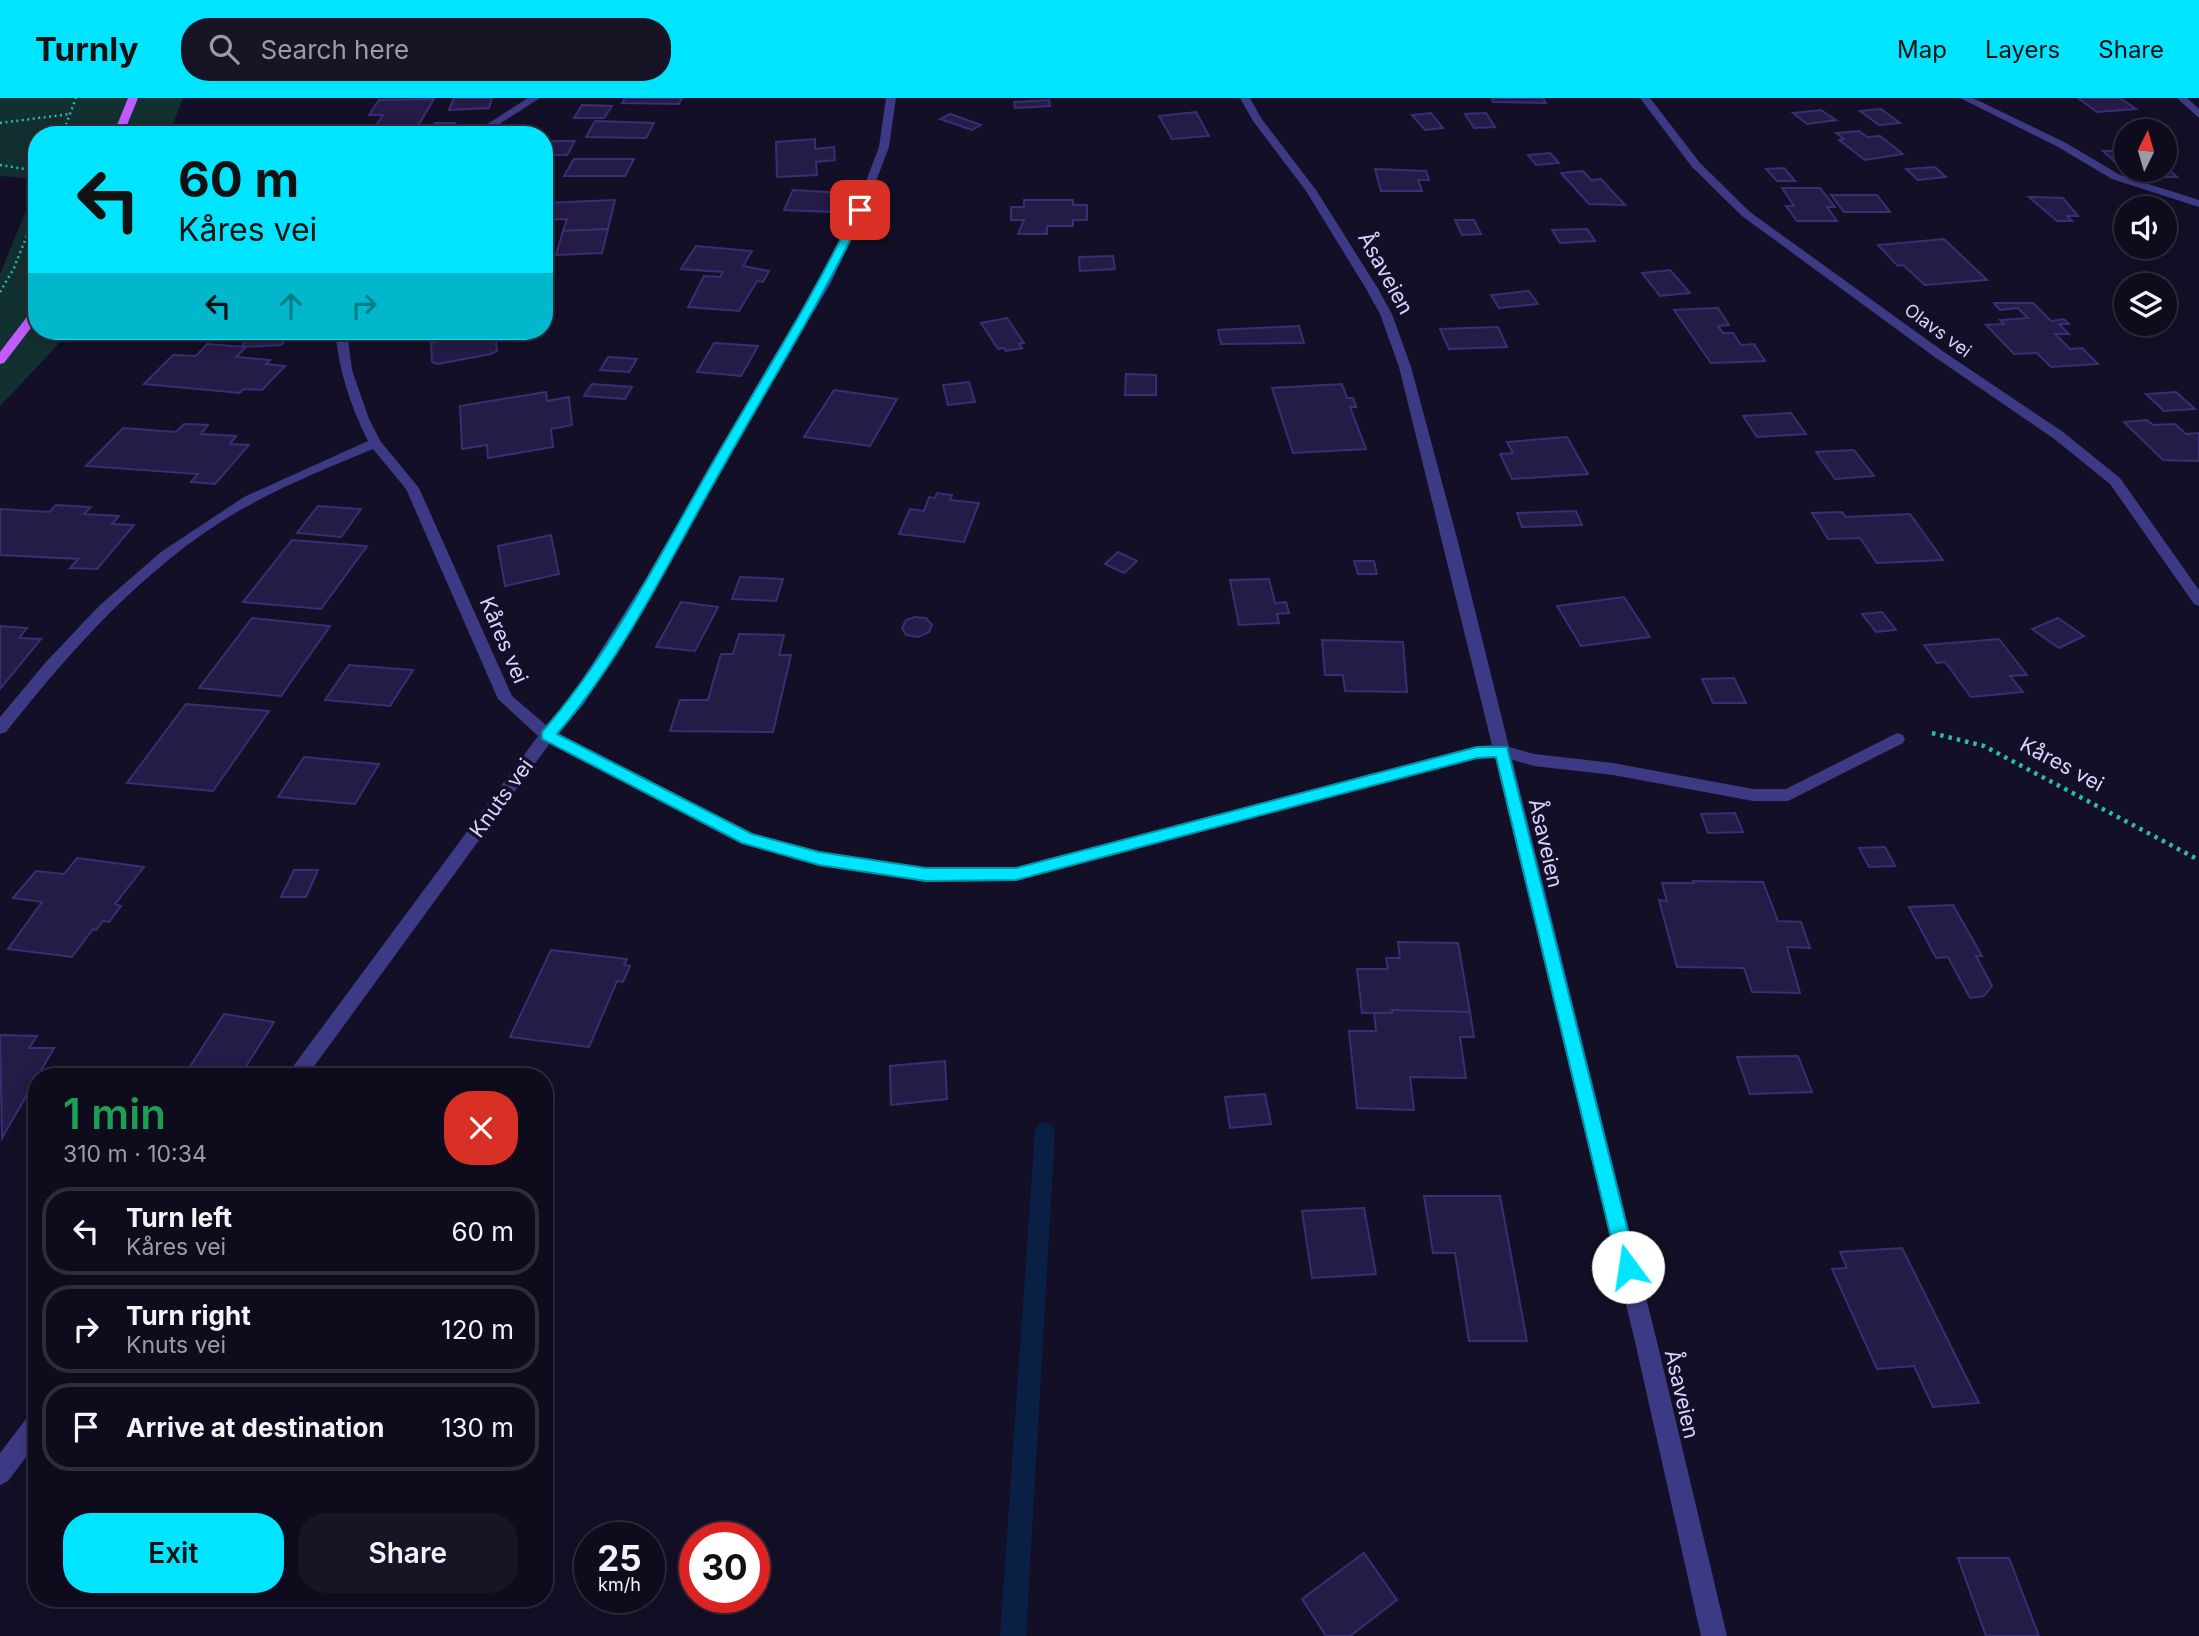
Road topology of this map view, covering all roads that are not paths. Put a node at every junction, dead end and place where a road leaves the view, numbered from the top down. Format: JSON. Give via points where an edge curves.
{"nodes":[{"id":1,"x":132,"y":98,"type":"edge"},
{"id":2,"x":536,"y":98,"type":"edge"},
{"id":3,"x":891,"y":98,"type":"edge"},
{"id":4,"x":1245,"y":98,"type":"edge"},
{"id":5,"x":1645,"y":98,"type":"edge"},
{"id":6,"x":1965,"y":98,"type":"edge"},
{"id":7,"x":2182,"y":98,"type":"edge"},
{"id":8,"x":2199,"y":114,"type":"edge"},
{"id":9,"x":121,"y":126,"type":"edge"},
{"id":10,"x":490,"y":126,"type":"edge"},
{"id":11,"x":2199,"y":204,"type":"edge"},
{"id":12,"x":28,"y":324,"type":"edge"},
{"id":13,"x":342,"y":340,"type":"edge"},
{"id":14,"x":0,"y":360,"type":"edge"},
{"id":15,"x":375,"y":443,"type":"junction"},
{"id":16,"x":2199,"y":601,"type":"edge"},
{"id":17,"x":0,"y":727,"type":"edge"},
{"id":18,"x":547,"y":735,"type":"junction"},
{"id":19,"x":1897,"y":739,"type":"road end"},
{"id":20,"x":1502,"y":751,"type":"junction"},
{"id":21,"x":302,"y":1068,"type":"edge"},
{"id":22,"x":28,"y":1435,"type":"edge"},
{"id":23,"x":0,"y":1473,"type":"edge"},
{"id":24,"x":1714,"y":1636,"type":"edge"}],
"edges":[{"from":1,"to":9,"type":"main road"},
{"from":2,"to":10,"type":"street"},
{"from":3,"to":18,"type":"street","name":"Knuts vei","via":[[884,147],[824,285],[646,591],[578,700]]},
{"from":4,"to":20,"type":"street","name":"Åsaveien","via":[[1311,190],[1386,314],[1416,406]]},
{"from":5,"to":16,"type":"street","name":"Olavs vei","via":[[1696,165],[1746,214],[2058,435],[2115,481]]},
{"from":6,"to":11,"type":"street","via":[[2063,145],[2116,177]]},
{"from":7,"to":8,"type":"street"},
{"from":12,"to":14,"type":"main road"},
{"from":13,"to":15,"type":"street","name":"Kåres vei","via":[[346,370]]},
{"from":15,"to":17,"type":"street","via":[[260,495],[185,541],[85,630]]},
{"from":15,"to":18,"type":"street","name":"Kåres vei","via":[[412,488],[506,699]]},
{"from":18,"to":20,"type":"street","name":"Kåres vei","via":[[747,838],[819,858],[926,874],[1016,874],[1464,755]]},
{"from":18,"to":21,"type":"street","name":"Knuts vei"},
{"from":19,"to":20,"type":"street","via":[[1788,795],[1753,795],[1613,769],[1534,761]]},
{"from":20,"to":24,"type":"street","name":"Åsaveien"},
{"from":22,"to":23,"type":"street"}]}
